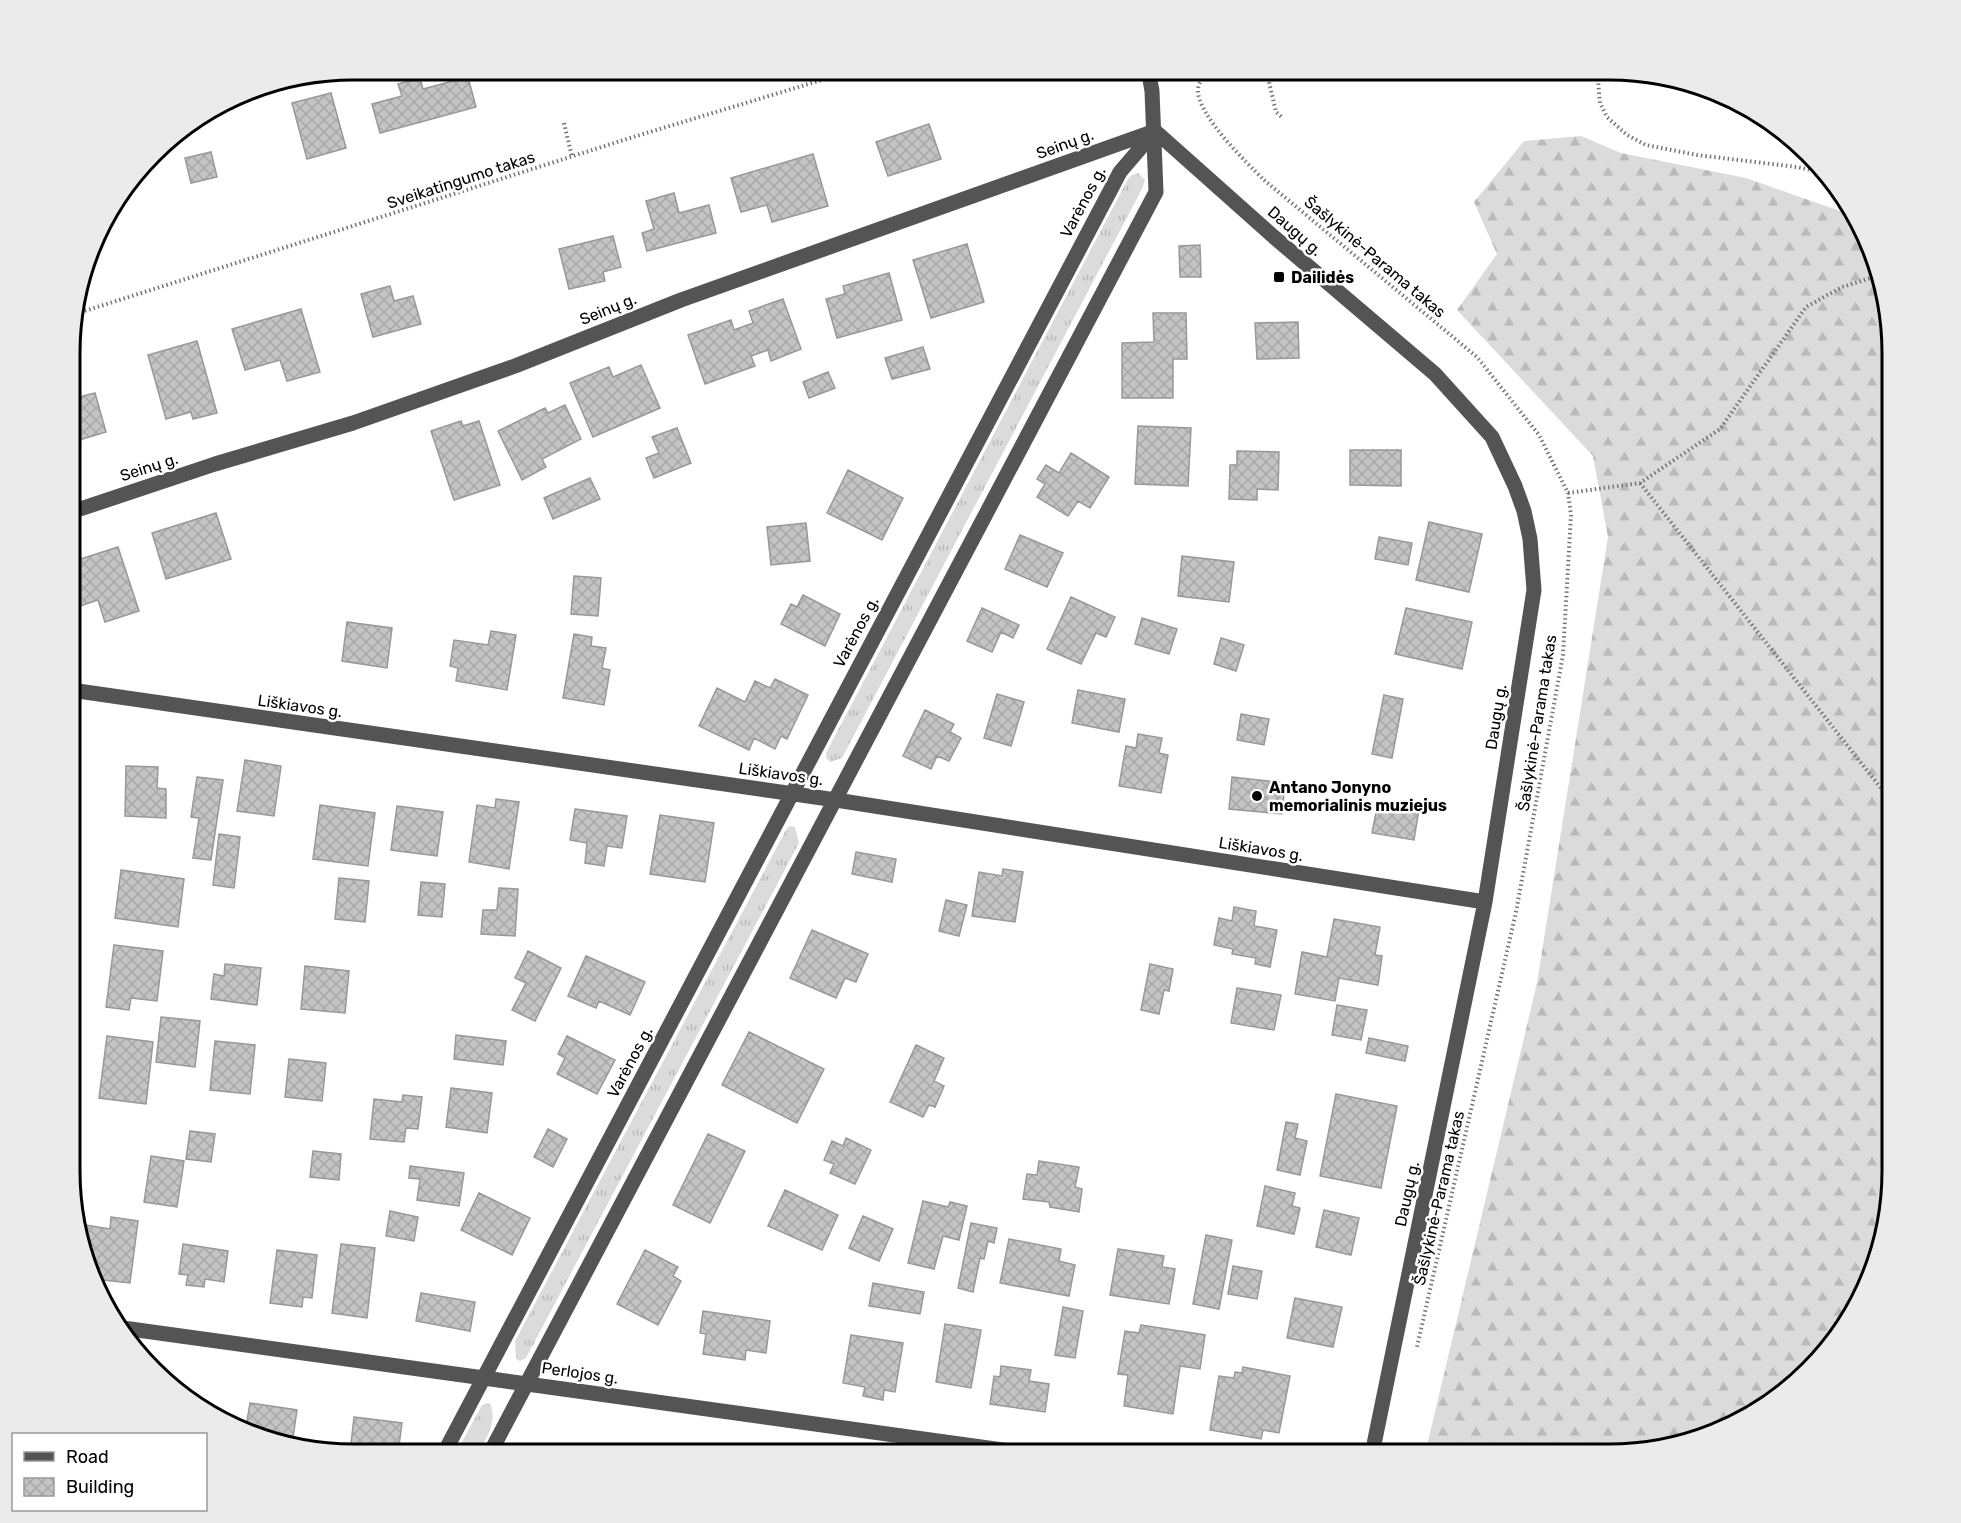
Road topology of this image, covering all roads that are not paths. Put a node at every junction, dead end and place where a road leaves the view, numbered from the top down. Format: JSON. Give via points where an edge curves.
{"nodes":[{"id":1,"x":1150,"y":80,"type":"edge"},
{"id":2,"x":1155,"y":131,"type":"junction"},
{"id":3,"x":80,"y":509,"type":"edge"},
{"id":4,"x":80,"y":691,"type":"edge"},
{"id":5,"x":791,"y":794,"type":"junction"},
{"id":6,"x":836,"y":800,"type":"junction"},
{"id":7,"x":1485,"y":902,"type":"junction"},
{"id":8,"x":130,"y":1329,"type":"edge"},
{"id":9,"x":483,"y":1379,"type":"junction"},
{"id":10,"x":527,"y":1384,"type":"junction"},
{"id":11,"x":449,"y":1444,"type":"edge"},
{"id":12,"x":495,"y":1444,"type":"edge"},
{"id":13,"x":960,"y":1444,"type":"edge"},
{"id":14,"x":1374,"y":1444,"type":"edge"}],
"edges":[{"from":1,"to":2,"type":"street"},
{"from":2,"to":3,"type":"street","name":"Seinų g.","via":[[681,300],[515,366],[353,423]]},
{"from":2,"to":5,"type":"street","name":"Varėnos g.","via":[[1120,172]]},
{"from":2,"to":6,"type":"street","via":[[1156,192]]},
{"from":2,"to":7,"type":"street","name":"Daugų g.","via":[[1434,374],[1492,437],[1515,486],[1530,539],[1534,590]]},
{"from":4,"to":5,"type":"street","name":"Liškiavos g."},
{"from":5,"to":6,"type":"street","name":"Liškiavos g."},
{"from":5,"to":9,"type":"street","name":"Varėnos g."},
{"from":6,"to":7,"type":"street","name":"Liškiavos g."},
{"from":6,"to":10,"type":"street"},
{"from":7,"to":14,"type":"street","name":"Daugų g."},
{"from":8,"to":9,"type":"street","name":"Perlojos g."},
{"from":9,"to":10,"type":"street","name":"Perlojos g."},
{"from":9,"to":11,"type":"street","name":"Varėnos g."},
{"from":10,"to":12,"type":"street"},
{"from":10,"to":13,"type":"street","name":"Perlojos g."}]}
